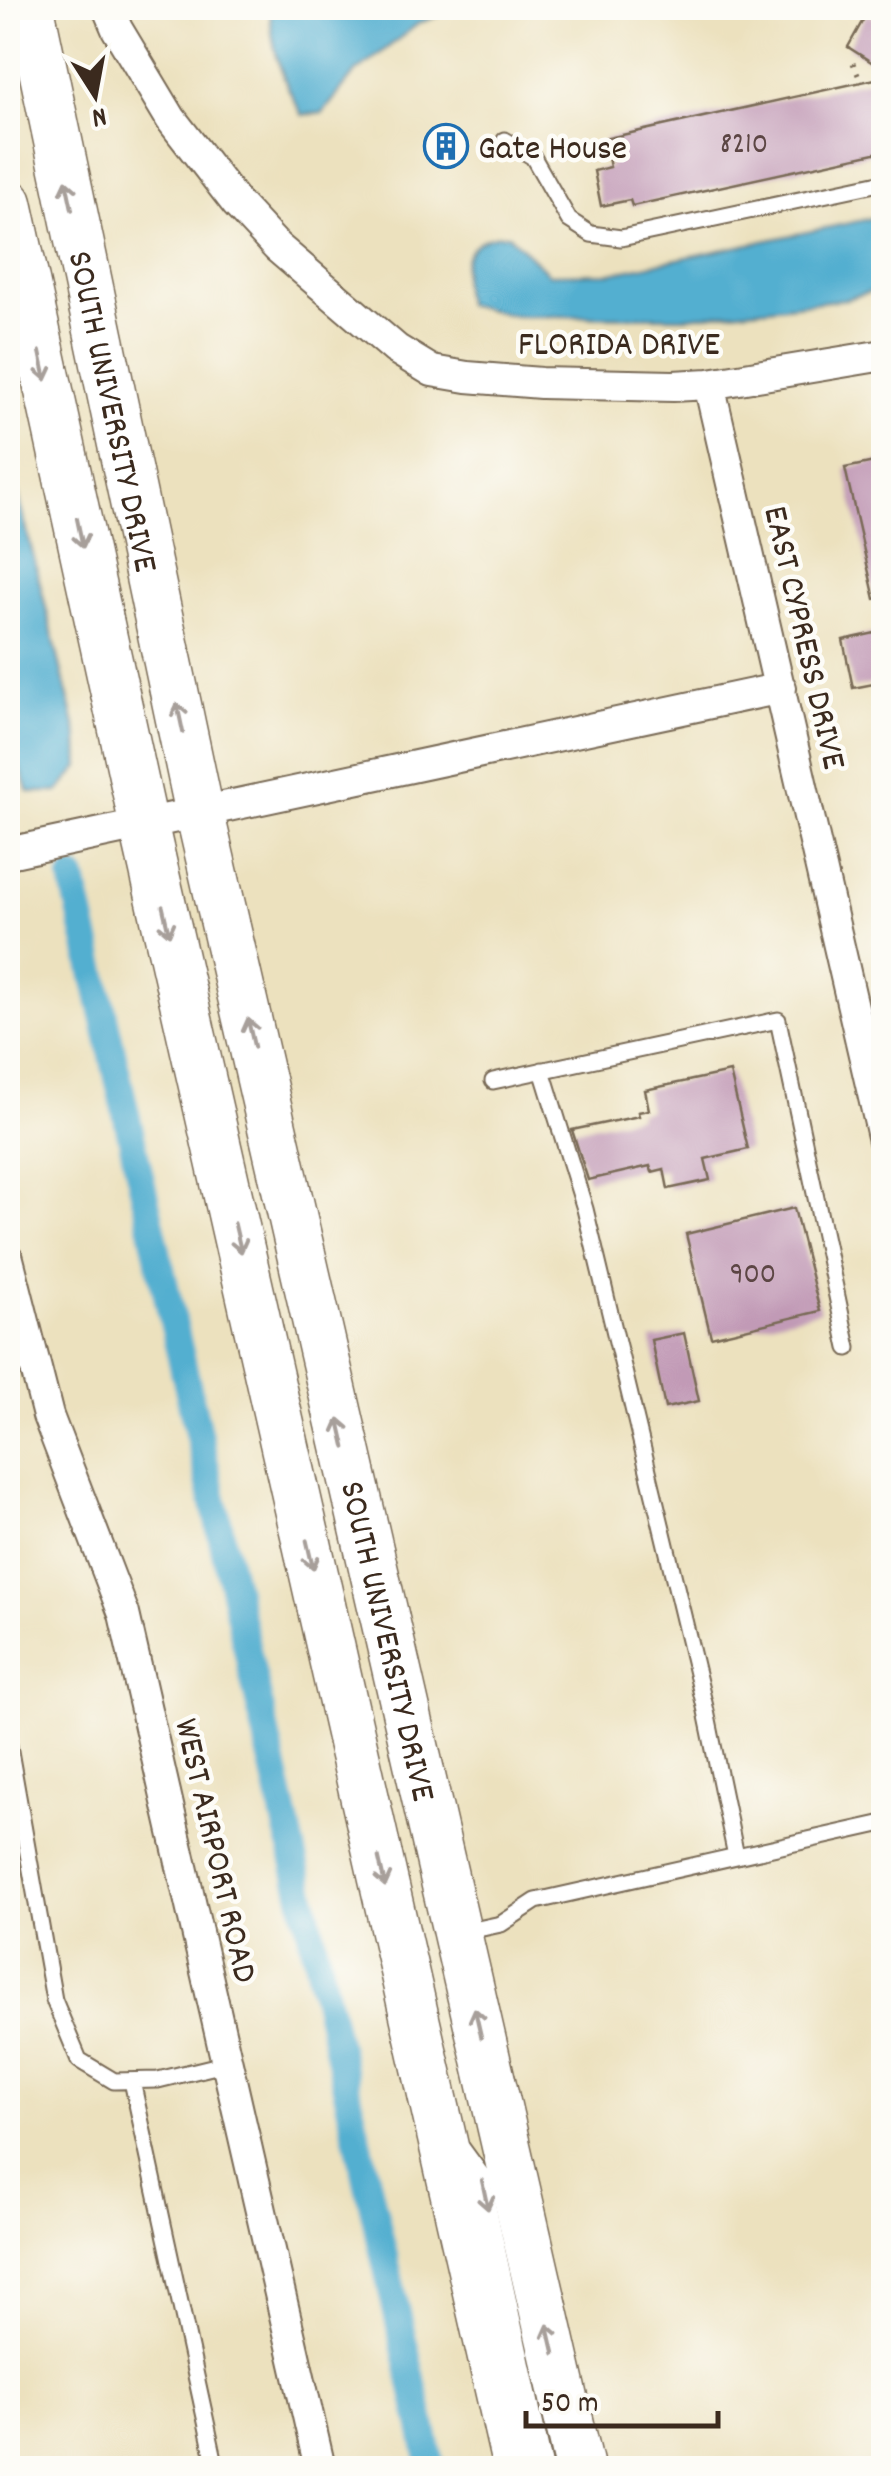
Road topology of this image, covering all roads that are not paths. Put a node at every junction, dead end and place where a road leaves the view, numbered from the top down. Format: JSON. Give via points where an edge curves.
{"nodes":[{"id":1,"x":30,"y":8,"type":"edge"},
{"id":2,"x":108,"y":8,"type":"edge"},
{"id":3,"x":505,"y":140,"type":"dead end"},
{"id":4,"x":884,"y":182,"type":"edge"},
{"id":5,"x":8,"y":202,"type":"edge"},
{"id":6,"x":884,"y":355,"type":"edge"},
{"id":7,"x":710,"y":384,"type":"junction"},
{"id":8,"x":781,"y":688,"type":"junction"},
{"id":9,"x":200,"y":814,"type":"junction"},
{"id":10,"x":144,"y":826,"type":"junction"},
{"id":11,"x":8,"y":853,"type":"edge"},
{"id":12,"x":542,"y":1070,"type":"junction"},
{"id":13,"x":492,"y":1081,"type":"dead end"},
{"id":14,"x":884,"y":1141,"type":"edge"},
{"id":15,"x":8,"y":1259,"type":"edge"},
{"id":16,"x":848,"y":1348,"type":"dead end"},
{"id":17,"x":8,"y":1740,"type":"edge"},
{"id":18,"x":884,"y":1822,"type":"edge"},
{"id":19,"x":736,"y":1856,"type":"junction"},
{"id":20,"x":457,"y":1933,"type":"junction"},
{"id":21,"x":228,"y":2063,"type":"junction"},
{"id":22,"x":132,"y":2081,"type":"junction"},
{"id":23,"x":436,"y":2112,"type":"junction"},
{"id":24,"x":216,"y":2468,"type":"edge"},
{"id":25,"x":320,"y":2468,"type":"edge"},
{"id":26,"x":517,"y":2468,"type":"edge"},
{"id":27,"x":545,"y":2468,"type":"edge"},
{"id":28,"x":580,"y":2468,"type":"edge"}],
"edges":[{"from":9,"to":1,"type":"main road","name":"SOUTH UNIVERSITY DRIVE","one_way":true},
{"from":2,"to":7,"type":"street","name":"FLORIDA DRIVE","via":[[171,119],[237,204],[396,349],[432,370],[467,377]]},
{"from":3,"to":4,"type":"lane","via":[[534,157],[568,220],[591,234],[621,238]]},
{"from":5,"to":10,"type":"main road","name":"SOUTH UNIVERSITY DRIVE","one_way":true},
{"from":6,"to":7,"type":"street","name":"FLORIDA DRIVE"},
{"from":7,"to":8,"type":"street","name":"EAST CYPRESS DRIVE"},
{"from":8,"to":9,"type":"street"},
{"from":8,"to":14,"type":"street","name":"EAST CYPRESS DRIVE"},
{"from":9,"to":10,"type":"street"},
{"from":20,"to":9,"type":"main road","name":"SOUTH UNIVERSITY DRIVE","one_way":true},
{"from":10,"to":11,"type":"street"},
{"from":10,"to":23,"type":"main road","name":"SOUTH UNIVERSITY DRIVE","one_way":true},
{"from":12,"to":13,"type":"lane"},
{"from":12,"to":16,"type":"lane","via":[[778,1020]]},
{"from":12,"to":19,"type":"lane","via":[[585,1208]]},
{"from":15,"to":21,"type":"street","name":"WEST AIRPORT ROAD","via":[[48,1416],[124,1614]]},
{"from":17,"to":22,"type":"lane","via":[[54,2000],[80,2060],[114,2081]]},
{"from":18,"to":19,"type":"lane"},
{"from":19,"to":20,"type":"lane","via":[[536,1901],[501,1924]]},
{"from":28,"to":20,"type":"main road","name":"SOUTH UNIVERSITY DRIVE","one_way":true},
{"from":21,"to":22,"type":"lane"},
{"from":21,"to":25,"type":"street","name":"WEST AIRPORT ROAD"},
{"from":22,"to":24,"type":"lane"},
{"from":23,"to":26,"type":"main road","name":"SOUTH UNIVERSITY DRIVE"},
{"from":23,"to":27,"type":"lane","one_way":true,"via":[[480,2174]]}]}
